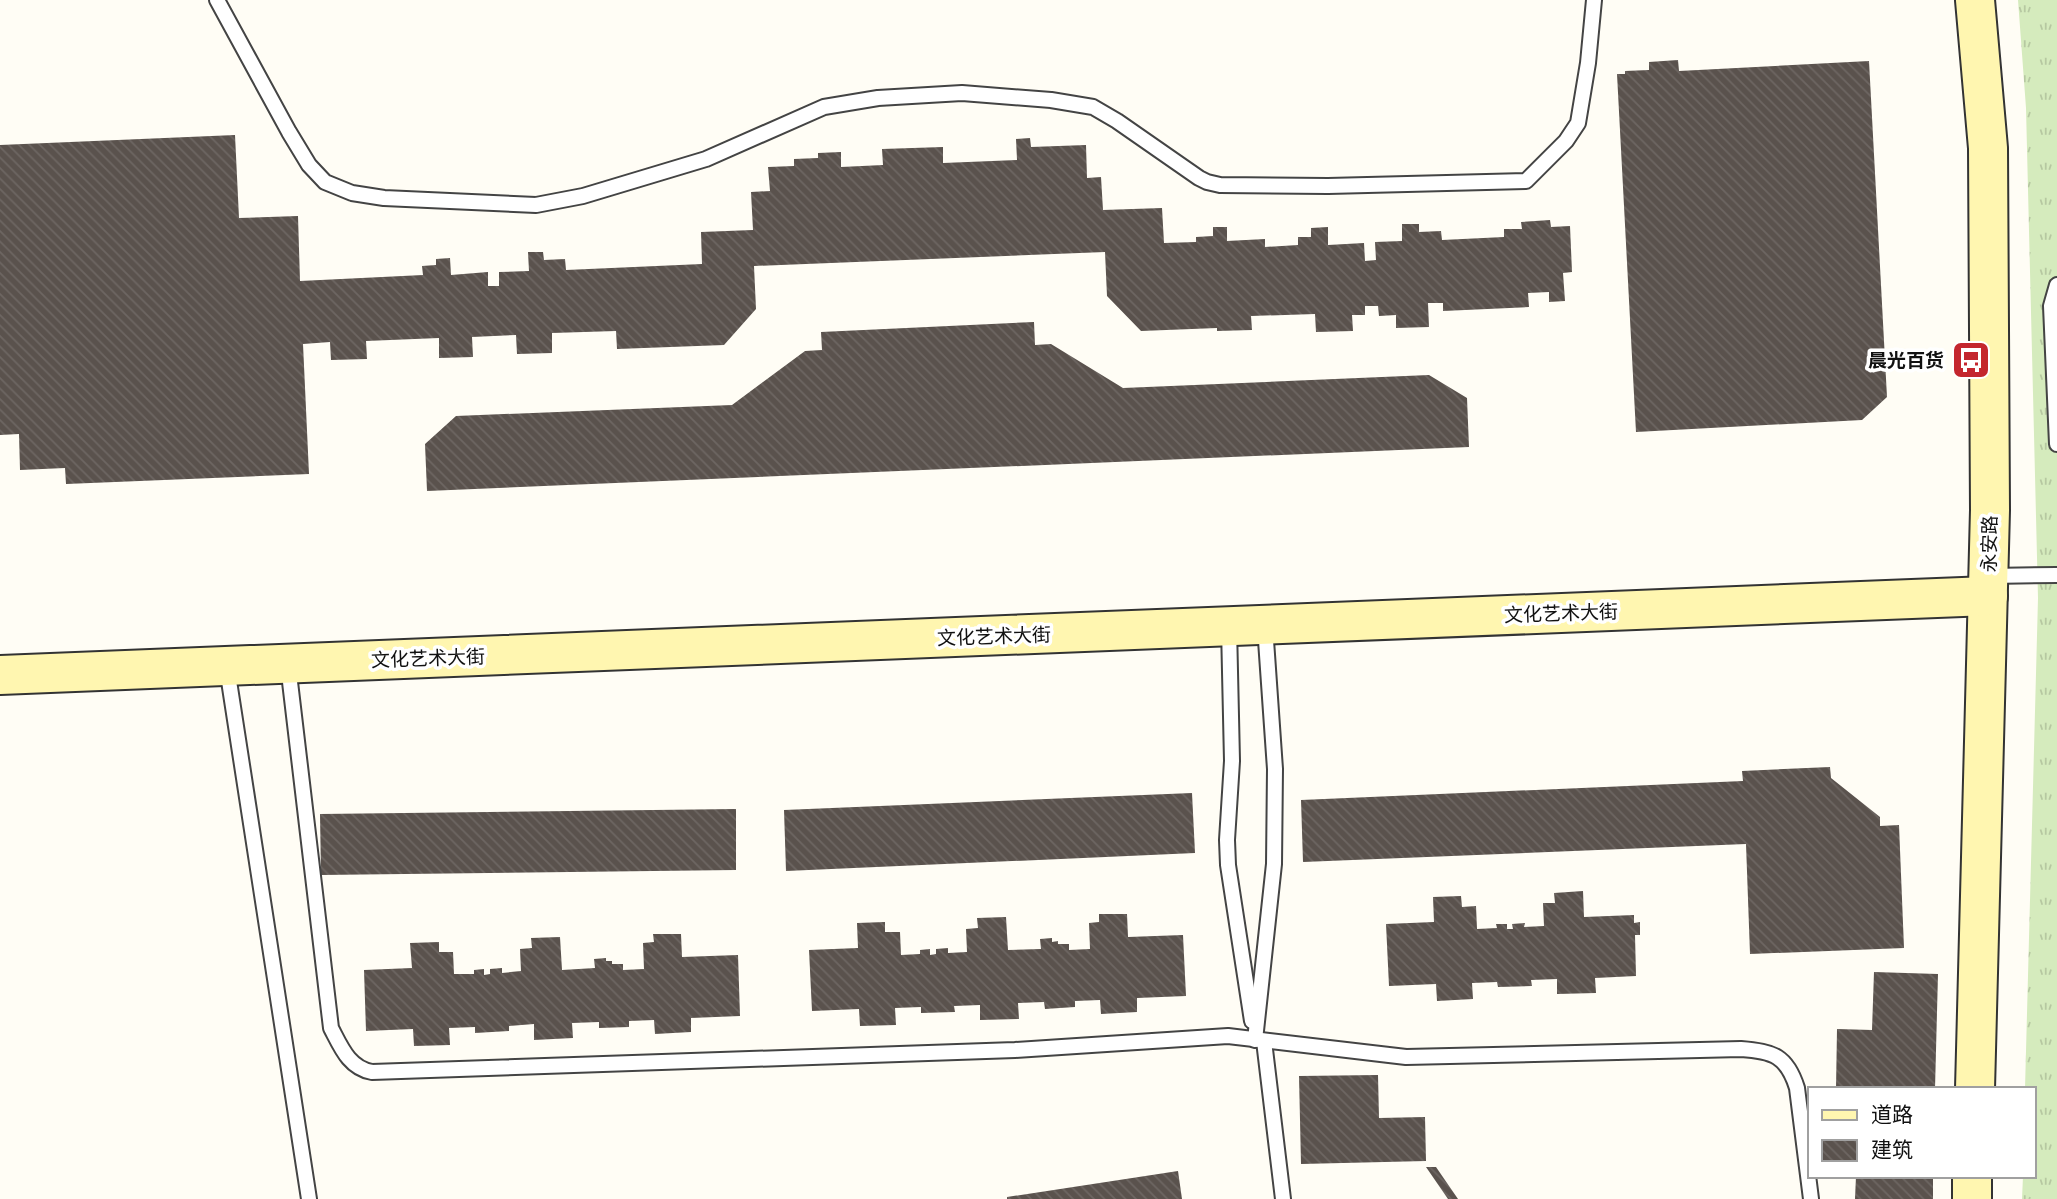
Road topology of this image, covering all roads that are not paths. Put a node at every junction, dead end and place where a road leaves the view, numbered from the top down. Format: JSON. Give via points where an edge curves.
{"nodes":[{"id":1,"x":216,"y":0,"type":"edge"},
{"id":2,"x":1594,"y":0,"type":"edge"},
{"id":3,"x":1975,"y":0,"type":"edge"},
{"id":4,"x":2057,"y":285,"type":"edge"},
{"id":5,"x":2057,"y":444,"type":"edge"},
{"id":6,"x":2057,"y":575,"type":"edge"},
{"id":7,"x":1988,"y":586,"type":"junction"},
{"id":8,"x":1247,"y":626,"type":"junction"},
{"id":9,"x":288,"y":664,"type":"junction"},
{"id":10,"x":227,"y":666,"type":"junction"},
{"id":11,"x":0,"y":675,"type":"edge"},
{"id":12,"x":1260,"y":1040,"type":"junction"},
{"id":13,"x":1975,"y":1087,"type":"edge"},
{"id":14,"x":1808,"y":1175,"type":"edge"},
{"id":15,"x":1808,"y":1178,"type":"edge"},
{"id":16,"x":1972,"y":1178,"type":"edge"},
{"id":17,"x":309,"y":1199,"type":"edge"},
{"id":18,"x":1283,"y":1199,"type":"edge"},
{"id":19,"x":1811,"y":1199,"type":"edge"},
{"id":20,"x":1972,"y":1199,"type":"edge"}],
"edges":[{"from":1,"to":2,"type":"lane","via":[[289,132],[325,182],[341,191],[384,198],[536,205],[583,196],[706,159],[824,107],[878,98],[962,93],[1093,107],[1199,178],[1220,185],[1526,181],[1578,123]]},
{"from":3,"to":7,"type":"street","name":"永安路","via":[[1988,148]]},
{"from":4,"to":5,"type":"lane","via":[[2051,306]]},
{"from":6,"to":7,"type":"lane"},
{"from":7,"to":8,"type":"street","name":"文化艺术大街"},
{"from":7,"to":13,"type":"street","name":"永安路"},
{"from":8,"to":9,"type":"street","name":"文化艺术大街"},
{"from":8,"to":12,"type":"lane","via":[[1275,769]]},
{"from":8,"to":12,"type":"lane","via":[[1227,840]]},
{"from":9,"to":10,"type":"street","name":"文化艺术大街"},
{"from":9,"to":12,"type":"lane","via":[[331,1028],[346,1056],[362,1070],[1015,1050],[1228,1037]]},
{"from":10,"to":11,"type":"street","name":"文化艺术大街"},
{"from":10,"to":17,"type":"lane"},
{"from":12,"to":14,"type":"lane","via":[[1406,1057],[1741,1049],[1773,1053],[1794,1077]]},
{"from":12,"to":18,"type":"lane"},
{"from":15,"to":19,"type":"lane"},
{"from":16,"to":20,"type":"street"}]}
